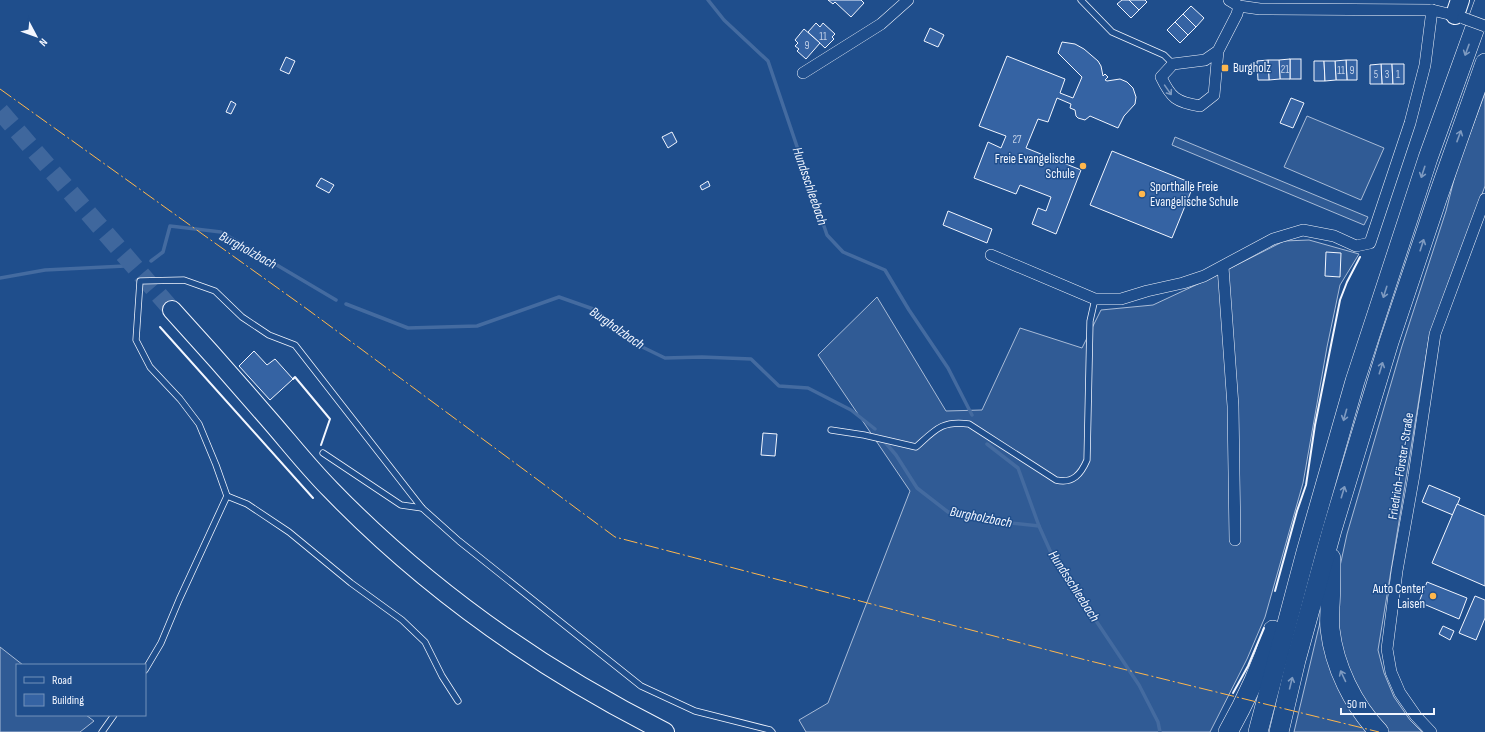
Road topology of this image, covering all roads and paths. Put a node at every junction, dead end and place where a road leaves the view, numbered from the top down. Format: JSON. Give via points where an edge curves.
{"nodes":[{"id":1,"x":908,"y":0,"type":"edge"},
{"id":2,"x":1081,"y":0,"type":"edge"},
{"id":3,"x":1228,"y":0,"type":"edge"},
{"id":4,"x":1485,"y":0,"type":"edge"},
{"id":5,"x":1239,"y":6,"type":"junction"},
{"id":6,"x":1432,"y":10,"type":"junction"},
{"id":7,"x":1459,"y":11,"type":"edge"},
{"id":8,"x":1485,"y":26,"type":"edge"},
{"id":9,"x":1218,"y":51,"type":"junction"},
{"id":10,"x":1485,"y":63,"type":"edge"},
{"id":11,"x":1173,"y":64,"type":"junction"},
{"id":12,"x":802,"y":72,"type":"dead end"},
{"id":13,"x":1485,"y":198,"type":"edge"},
{"id":14,"x":991,"y":255,"type":"dead end"},
{"id":15,"x":1223,"y":267,"type":"junction"},
{"id":16,"x":1095,"y":299,"type":"junction"},
{"id":17,"x":172,"y":310,"type":"tunnel mouth"},
{"id":18,"x":831,"y":430,"type":"dead end"},
{"id":19,"x":323,"y":453,"type":"dead end"},
{"id":20,"x":227,"y":496,"type":"junction"},
{"id":21,"x":422,"y":508,"type":"junction"},
{"id":22,"x":1332,"y":530,"type":"junction"},
{"id":23,"x":1236,"y":540,"type":"dead end"},
{"id":24,"x":1306,"y":552,"type":"junction"},
{"id":25,"x":146,"y":668,"type":"edge"},
{"id":26,"x":458,"y":701,"type":"dead end"},
{"id":27,"x":113,"y":716,"type":"edge"},
{"id":28,"x":108,"y":723,"type":"junction"},
{"id":29,"x":1260,"y":723,"type":"edge"},
{"id":30,"x":1280,"y":726,"type":"edge"},
{"id":31,"x":102,"y":732,"type":"edge"},
{"id":32,"x":107,"y":732,"type":"edge"},
{"id":33,"x":665,"y":732,"type":"edge"},
{"id":34,"x":772,"y":732,"type":"edge"},
{"id":35,"x":1228,"y":732,"type":"edge"},
{"id":36,"x":1379,"y":732,"type":"edge"},
{"id":37,"x":1431,"y":732,"type":"edge"}],
"edges":[{"from":1,"to":12,"type":"street","via":[[882,24]]},
{"from":2,"to":11,"type":"lane","via":[[1112,32],[1164,55]]},
{"from":3,"to":5,"type":"street"},
{"from":4,"to":24,"type":"highway","one_way":true,"via":[[1428,158],[1356,380]]},
{"from":5,"to":6,"type":"street","via":[[1265,9]]},
{"from":5,"to":9,"type":"street"},
{"from":6,"to":7,"type":"street"},
{"from":6,"to":15,"type":"street","via":[[1425,65],[1410,123],[1370,243],[1356,246],[1334,236],[1303,230],[1273,239]]},
{"from":7,"to":8,"type":"street","bridge":true},
{"from":9,"to":11,"type":"street","via":[[1205,60]]},
{"from":11,"to":9,"type":"street","one_way":true,"via":[[1161,77],[1169,93],[1184,103],[1200,106],[1214,95]]},
{"from":22,"to":10,"type":"highway","one_way":true,"via":[[1389,342]]},
{"from":13,"to":37,"type":"street","name":"Friedrich-Förster-Straße","via":[[1435,334],[1387,649],[1391,672],[1400,693]]},
{"from":14,"to":16,"type":"street"},
{"from":15,"to":16,"type":"street","via":[[1183,283],[1121,299]]},
{"from":15,"to":23,"type":"street","via":[[1234,406]]},
{"from":16,"to":18,"type":"lane","via":[[1090,321],[1087,460],[1072,480],[1056,480],[969,424],[955,422],[941,426],[916,447]]},
{"from":17,"to":33,"type":"main road","via":[[330,489],[410,564],[518,647]]},
{"from":19,"to":21,"type":"lane","via":[[401,505]]},
{"from":20,"to":21,"type":"lane","via":[[199,424],[180,398],[150,367],[136,340],[140,281],[184,280],[215,291],[242,317],[269,335],[295,345]]},
{"from":20,"to":25,"type":"lane","via":[[161,643]]},
{"from":20,"to":26,"type":"lane","via":[[247,504],[289,532],[351,583],[402,620],[425,642]]},
{"from":21,"to":34,"type":"lane","via":[[459,541],[641,686],[695,711]]},
{"from":30,"to":22,"type":"highway","one_way":true},
{"from":36,"to":22,"type":"highway","one_way":true,"via":[[1352,695],[1334,649],[1330,629]]},
{"from":24,"to":29,"type":"highway"},
{"from":24,"to":35,"type":"highway","via":[[1285,593],[1268,646],[1242,708]]},
{"from":27,"to":28,"type":"lane"},
{"from":28,"to":31,"type":"lane"},
{"from":28,"to":32,"type":"lane"}]}
